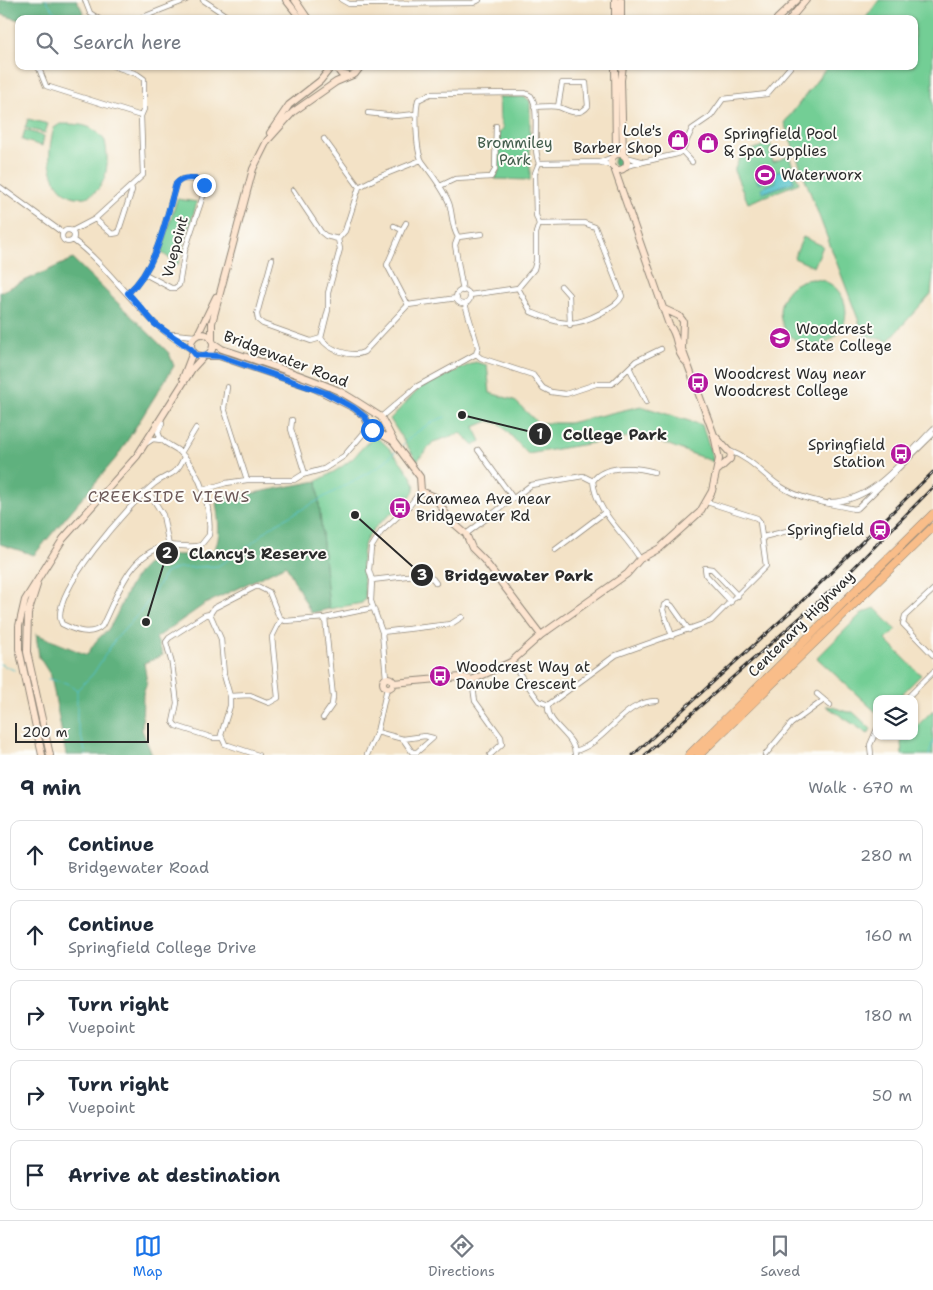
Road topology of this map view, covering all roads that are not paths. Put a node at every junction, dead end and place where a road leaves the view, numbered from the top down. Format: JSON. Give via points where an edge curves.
{"nodes":[{"id":1,"x":85,"y":0,"type":"edge"},
{"id":2,"x":186,"y":0,"type":"edge"},
{"id":3,"x":203,"y":0,"type":"edge"},
{"id":4,"x":286,"y":0,"type":"edge"},
{"id":5,"x":295,"y":0,"type":"edge"},
{"id":6,"x":342,"y":0,"type":"edge"},
{"id":7,"x":479,"y":0,"type":"edge"},
{"id":8,"x":615,"y":0,"type":"edge"},
{"id":9,"x":621,"y":0,"type":"edge"},
{"id":10,"x":806,"y":0,"type":"edge"},
{"id":11,"x":795,"y":1,"type":"edge"},
{"id":12,"x":799,"y":9,"type":"junction"},
{"id":13,"x":92,"y":15,"type":"edge"},
{"id":14,"x":148,"y":15,"type":"edge"},
{"id":15,"x":225,"y":15,"type":"edge"},
{"id":16,"x":297,"y":15,"type":"edge"},
{"id":17,"x":305,"y":15,"type":"edge"},
{"id":18,"x":614,"y":15,"type":"edge"},
{"id":19,"x":621,"y":15,"type":"edge"},
{"id":20,"x":782,"y":15,"type":"edge"},
{"id":21,"x":794,"y":15,"type":"edge"},
{"id":22,"x":798,"y":15,"type":"edge"},
{"id":23,"x":40,"y":70,"type":"edge"},
{"id":24,"x":124,"y":70,"type":"edge"},
{"id":25,"x":330,"y":70,"type":"edge"},
{"id":26,"x":338,"y":70,"type":"edge"},
{"id":27,"x":359,"y":70,"type":"edge"},
{"id":28,"x":614,"y":70,"type":"edge"},
{"id":29,"x":623,"y":70,"type":"edge"},
{"id":30,"x":788,"y":70,"type":"edge"},
{"id":31,"x":348,"y":76,"type":"junction"},
{"id":32,"x":534,"y":107,"type":"junction"},
{"id":33,"x":558,"y":107,"type":"junction"},
{"id":34,"x":368,"y":113,"type":"dead end"},
{"id":35,"x":416,"y":114,"type":"junction"},
{"id":36,"x":141,"y":116,"type":"junction"},
{"id":37,"x":496,"y":126,"type":"dead end"},
{"id":38,"x":324,"y":139,"type":"dead end"},
{"id":39,"x":267,"y":141,"type":"junction"},
{"id":40,"x":682,"y":151,"type":"junction"},
{"id":41,"x":619,"y":156,"type":"junction"},
{"id":42,"x":421,"y":160,"type":"junction"},
{"id":43,"x":643,"y":161,"type":"junction"},
{"id":44,"x":599,"y":162,"type":"junction"},
{"id":45,"x":692,"y":162,"type":"dead end"},
{"id":46,"x":539,"y":163,"type":"junction"},
{"id":47,"x":613,"y":167,"type":"junction"},
{"id":48,"x":625,"y":168,"type":"junction"},
{"id":49,"x":440,"y":186,"type":"junction"},
{"id":50,"x":0,"y":187,"type":"edge"},
{"id":51,"x":131,"y":187,"type":"junction"},
{"id":52,"x":358,"y":187,"type":"junction"},
{"id":53,"x":293,"y":190,"type":"dead end"},
{"id":54,"x":620,"y":190,"type":"junction"},
{"id":55,"x":95,"y":219,"type":"junction"},
{"id":56,"x":406,"y":223,"type":"dead end"},
{"id":57,"x":539,"y":224,"type":"junction"},
{"id":58,"x":394,"y":226,"type":"dead end"},
{"id":59,"x":402,"y":230,"type":"junction"},
{"id":60,"x":72,"y":232,"type":"junction"},
{"id":61,"x":63,"y":233,"type":"junction"},
{"id":62,"x":482,"y":234,"type":"dead end"},
{"id":63,"x":458,"y":236,"type":"junction"},
{"id":64,"x":338,"y":239,"type":"junction"},
{"id":65,"x":73,"y":240,"type":"junction"},
{"id":66,"x":272,"y":259,"type":"dead end"},
{"id":67,"x":145,"y":274,"type":"junction"},
{"id":68,"x":222,"y":284,"type":"junction"},
{"id":69,"x":561,"y":286,"type":"dead end"},
{"id":70,"x":518,"y":288,"type":"junction"},
{"id":71,"x":464,"y":291,"type":"junction"},
{"id":72,"x":128,"y":293,"type":"junction"},
{"id":73,"x":470,"y":295,"type":"junction"},
{"id":74,"x":457,"y":298,"type":"junction"},
{"id":75,"x":465,"y":304,"type":"junction"},
{"id":76,"x":408,"y":305,"type":"junction"},
{"id":77,"x":664,"y":310,"type":"junction"},
{"id":78,"x":677,"y":316,"type":"junction"},
{"id":79,"x":669,"y":321,"type":"junction"},
{"id":80,"x":570,"y":325,"type":"junction"},
{"id":81,"x":682,"y":325,"type":"junction"},
{"id":82,"x":673,"y":329,"type":"junction"},
{"id":83,"x":169,"y":333,"type":"junction"},
{"id":84,"x":197,"y":335,"type":"junction"},
{"id":85,"x":321,"y":338,"type":"junction"},
{"id":86,"x":213,"y":342,"type":"junction"},
{"id":87,"x":660,"y":349,"type":"dead end"},
{"id":88,"x":192,"y":350,"type":"junction"},
{"id":89,"x":476,"y":354,"type":"junction"},
{"id":90,"x":205,"y":356,"type":"junction"},
{"id":91,"x":688,"y":363,"type":"junction"},
{"id":92,"x":630,"y":368,"type":"junction"},
{"id":93,"x":227,"y":387,"type":"dead end"},
{"id":94,"x":176,"y":396,"type":"junction"},
{"id":95,"x":646,"y":402,"type":"dead end"},
{"id":96,"x":380,"y":418,"type":"junction"},
{"id":97,"x":161,"y":419,"type":"junction"},
{"id":98,"x":292,"y":420,"type":"dead end"},
{"id":99,"x":196,"y":428,"type":"dead end"},
{"id":100,"x":370,"y":428,"type":"junction"},
{"id":101,"x":933,"y":429,"type":"edge"},
{"id":102,"x":933,"y":434,"type":"edge"},
{"id":103,"x":714,"y":435,"type":"junction"},
{"id":104,"x":161,"y":440,"type":"junction"},
{"id":105,"x":393,"y":441,"type":"junction"},
{"id":106,"x":145,"y":445,"type":"junction"},
{"id":107,"x":478,"y":450,"type":"dead end"},
{"id":108,"x":728,"y":450,"type":"junction"},
{"id":109,"x":183,"y":455,"type":"junction"},
{"id":110,"x":719,"y":456,"type":"junction"},
{"id":111,"x":742,"y":457,"type":"junction"},
{"id":112,"x":728,"y":461,"type":"junction"},
{"id":113,"x":654,"y":472,"type":"dead end"},
{"id":114,"x":305,"y":474,"type":"junction"},
{"id":115,"x":715,"y":474,"type":"junction"},
{"id":116,"x":247,"y":480,"type":"junction"},
{"id":117,"x":593,"y":481,"type":"junction"},
{"id":118,"x":203,"y":490,"type":"junction"},
{"id":119,"x":148,"y":491,"type":"junction"},
{"id":120,"x":421,"y":491,"type":"junction"},
{"id":121,"x":857,"y":497,"type":"junction"},
{"id":122,"x":513,"y":498,"type":"junction"},
{"id":123,"x":849,"y":500,"type":"junction"},
{"id":124,"x":707,"y":502,"type":"junction"},
{"id":125,"x":823,"y":502,"type":"junction"},
{"id":126,"x":859,"y":506,"type":"junction"},
{"id":127,"x":852,"y":508,"type":"junction"},
{"id":128,"x":604,"y":513,"type":"junction"},
{"id":129,"x":933,"y":514,"type":"edge"},
{"id":130,"x":933,"y":528,"type":"edge"},
{"id":131,"x":466,"y":534,"type":"junction"},
{"id":132,"x":801,"y":535,"type":"dead end"},
{"id":133,"x":763,"y":537,"type":"junction"},
{"id":134,"x":170,"y":546,"type":"junction"},
{"id":135,"x":555,"y":550,"type":"dead end"},
{"id":136,"x":640,"y":559,"type":"junction"},
{"id":137,"x":39,"y":579,"type":"junction"},
{"id":138,"x":372,"y":580,"type":"junction"},
{"id":139,"x":436,"y":583,"type":"dead end"},
{"id":140,"x":933,"y":590,"type":"edge"},
{"id":141,"x":738,"y":596,"type":"junction"},
{"id":142,"x":731,"y":602,"type":"junction"},
{"id":143,"x":372,"y":608,"type":"junction"},
{"id":144,"x":210,"y":614,"type":"junction"},
{"id":145,"x":462,"y":617,"type":"dead end"},
{"id":146,"x":325,"y":618,"type":"junction"},
{"id":147,"x":281,"y":619,"type":"junction"},
{"id":148,"x":689,"y":630,"type":"junction"},
{"id":149,"x":382,"y":632,"type":"junction"},
{"id":150,"x":541,"y":635,"type":"junction"},
{"id":151,"x":672,"y":636,"type":"junction"},
{"id":152,"x":933,"y":656,"type":"edge"},
{"id":153,"x":511,"y":662,"type":"junction"},
{"id":154,"x":933,"y":672,"type":"edge"},
{"id":155,"x":386,"y":678,"type":"junction"},
{"id":156,"x":472,"y":680,"type":"junction"},
{"id":157,"x":394,"y":683,"type":"junction"},
{"id":158,"x":387,"y":688,"type":"junction"},
{"id":159,"x":817,"y":694,"type":"dead end"},
{"id":160,"x":910,"y":695,"type":"edge"},
{"id":161,"x":230,"y":696,"type":"junction"},
{"id":162,"x":824,"y":700,"type":"junction"},
{"id":163,"x":657,"y":701,"type":"dead end"},
{"id":164,"x":548,"y":705,"type":"junction"},
{"id":165,"x":830,"y":705,"type":"dead end"},
{"id":166,"x":323,"y":718,"type":"dead end"},
{"id":167,"x":377,"y":732,"type":"junction"},
{"id":168,"x":222,"y":738,"type":"junction"},
{"id":169,"x":873,"y":738,"type":"edge"},
{"id":170,"x":403,"y":739,"type":"junction"},
{"id":171,"x":240,"y":748,"type":"junction"},
{"id":172,"x":575,"y":753,"type":"edge"},
{"id":173,"x":42,"y":755,"type":"edge"},
{"id":174,"x":50,"y":755,"type":"edge"},
{"id":175,"x":239,"y":755,"type":"edge"},
{"id":176,"x":258,"y":755,"type":"edge"},
{"id":177,"x":367,"y":755,"type":"edge"},
{"id":178,"x":490,"y":755,"type":"edge"},
{"id":179,"x":689,"y":755,"type":"edge"},
{"id":180,"x":699,"y":755,"type":"edge"},
{"id":181,"x":765,"y":755,"type":"edge"},
{"id":182,"x":871,"y":755,"type":"edge"}],
"edges":[{"from":1,"to":13,"type":"street"},
{"from":2,"to":14,"type":"street"},
{"from":3,"to":15,"type":"street"},
{"from":4,"to":16,"type":"street"},
{"from":5,"to":17,"type":"street"},
{"from":6,"to":7,"type":"street","via":[[349,4],[473,3]]},
{"from":8,"to":18,"type":"street"},
{"from":9,"to":19,"type":"street"},
{"from":10,"to":12,"type":"street"},
{"from":11,"to":20,"type":"street"},
{"from":12,"to":21,"type":"street"},
{"from":12,"to":22,"type":"street"},
{"from":23,"to":36,"type":"street","via":[[46,86]]},
{"from":24,"to":36,"type":"street","via":[[144,79]]},
{"from":25,"to":39,"type":"street","via":[[282,113]]},
{"from":26,"to":31,"type":"street"},
{"from":27,"to":31,"type":"street"},
{"from":28,"to":41,"type":"street"},
{"from":29,"to":41,"type":"street"},
{"from":30,"to":40,"type":"street","via":[[767,94],[723,99],[711,116],[692,129]]},
{"from":31,"to":39,"type":"street","via":[[322,90],[293,112]]},
{"from":32,"to":33,"type":"street"},
{"from":32,"to":35,"type":"street","via":[[533,100],[525,93],[430,94],[418,100]]},
{"from":32,"to":46,"type":"street","via":[[535,153]]},
{"from":33,"to":33,"type":"street","via":[[572,112],[587,108],[586,83],[562,83]]},
{"from":34,"to":35,"type":"street","via":[[390,116]]},
{"from":35,"to":42,"type":"street"},
{"from":36,"to":51,"type":"street","via":[[143,172]]},
{"from":37,"to":49,"type":"street","via":[[495,170],[491,177],[455,179]]},
{"from":38,"to":52,"type":"street"},
{"from":39,"to":68,"type":"street","via":[[253,169]]},
{"from":40,"to":43,"type":"street"},
{"from":40,"to":45,"type":"street"},
{"from":41,"to":43,"type":"street"},
{"from":41,"to":44,"type":"street"},
{"from":41,"to":47,"type":"street"},
{"from":41,"to":48,"type":"street"},
{"from":42,"to":49,"type":"street"},
{"from":42,"to":52,"type":"street"},
{"from":43,"to":48,"type":"street"},
{"from":44,"to":46,"type":"street"},
{"from":44,"to":47,"type":"street"},
{"from":46,"to":57,"type":"street","via":[[535,173]]},
{"from":47,"to":48,"type":"street"},
{"from":47,"to":54,"type":"street"},
{"from":48,"to":54,"type":"street"},
{"from":49,"to":63,"type":"street","via":[[450,205],[452,226]]},
{"from":50,"to":61,"type":"street"},
{"from":51,"to":55,"type":"street"},
{"from":51,"to":55,"type":"street","via":[[118,233],[112,234]]},
{"from":52,"to":64,"type":"street","via":[[345,231]]},
{"from":53,"to":64,"type":"street","via":[[321,232]]},
{"from":54,"to":77,"type":"street"},
{"from":55,"to":60,"type":"street"},
{"from":56,"to":59,"type":"street"},
{"from":57,"to":70,"type":"street","via":[[534,269]]},
{"from":57,"to":80,"type":"street","via":[[595,227],[622,296],[613,306],[588,320]]},
{"from":58,"to":59,"type":"street"},
{"from":59,"to":76,"type":"street","via":[[387,265]]},
{"from":60,"to":61,"type":"street","via":[[67,230]]},
{"from":60,"to":65,"type":"street"},
{"from":61,"to":65,"type":"street","via":[[65,242]]},
{"from":62,"to":63,"type":"street"},
{"from":63,"to":71,"type":"street","via":[[455,246]]},
{"from":64,"to":85,"type":"street","via":[[340,249],[328,293],[328,310]]},
{"from":65,"to":72,"type":"street","via":[[100,262]]},
{"from":66,"to":85,"type":"street","via":[[258,320],[311,341]]},
{"from":67,"to":67,"type":"street","name":"Vuepoint","via":[[164,227],[176,184],[182,179],[200,180],[204,193],[179,285],[171,288]]},
{"from":67,"to":72,"type":"street","name":"Vuepoint"},
{"from":68,"to":84,"type":"street"},
{"from":68,"to":86,"type":"street","via":[[212,323]]},
{"from":69,"to":80,"type":"street","via":[[569,296]]},
{"from":70,"to":73,"type":"street"},
{"from":70,"to":80,"type":"street","via":[[531,312]]},
{"from":71,"to":73,"type":"street"},
{"from":71,"to":74,"type":"street"},
{"from":72,"to":83,"type":"street","via":[[155,324]]},
{"from":73,"to":75,"type":"street"},
{"from":74,"to":75,"type":"street"},
{"from":74,"to":76,"type":"street"},
{"from":75,"to":89,"type":"street","via":[[478,348]]},
{"from":76,"to":85,"type":"street","via":[[359,354],[328,346]]},
{"from":77,"to":78,"type":"street"},
{"from":77,"to":79,"type":"street"},
{"from":78,"to":79,"type":"street"},
{"from":78,"to":81,"type":"street","via":[[682,319]]},
{"from":79,"to":82,"type":"street"},
{"from":81,"to":82,"type":"street"},
{"from":81,"to":91,"type":"street","via":[[680,343]]},
{"from":82,"to":91,"type":"street","via":[[678,352]]},
{"from":83,"to":84,"type":"street"},
{"from":83,"to":88,"type":"street"},
{"from":84,"to":86,"type":"street","via":[[206,335]]},
{"from":84,"to":88,"type":"street","via":[[191,342]]},
{"from":86,"to":90,"type":"street","via":[[212,352]]},
{"from":86,"to":96,"type":"street","name":"Bridgewater Road","via":[[222,349],[329,387]]},
{"from":87,"to":92,"type":"street"},
{"from":88,"to":90,"type":"street"},
{"from":88,"to":94,"type":"street"},
{"from":89,"to":92,"type":"street","via":[[534,375],[540,386],[561,394],[596,384],[612,384]]},
{"from":89,"to":96,"type":"street","via":[[416,387]]},
{"from":90,"to":94,"type":"street","via":[[192,369]]},
{"from":90,"to":100,"type":"street","name":"Bridgewater Road","via":[[224,357],[320,390],[354,408]]},
{"from":91,"to":103,"type":"street"},
{"from":92,"to":95,"type":"street"},
{"from":93,"to":116,"type":"street","via":[[224,408]]},
{"from":94,"to":97,"type":"street"},
{"from":96,"to":100,"type":"street"},
{"from":96,"to":100,"type":"street","via":[[380,429]]},
{"from":96,"to":105,"type":"street","name":"Bridgewater Road"},
{"from":97,"to":104,"type":"street","via":[[158,432]]},
{"from":97,"to":106,"type":"street"},
{"from":98,"to":114,"type":"street","via":[[291,429]]},
{"from":99,"to":109,"type":"street"},
{"from":100,"to":105,"type":"street","name":"Bridgewater Road"},
{"from":100,"to":114,"type":"street","via":[[344,456],[324,469]]},
{"from":101,"to":121,"type":"street","via":[[871,490]]},
{"from":102,"to":126,"type":"street"},
{"from":103,"to":108,"type":"street"},
{"from":103,"to":110,"type":"street"},
{"from":104,"to":106,"type":"street","via":[[153,439]]},
{"from":104,"to":109,"type":"street"},
{"from":105,"to":120,"type":"street","name":"Bridgewater Road","via":[[420,477]]},
{"from":106,"to":137,"type":"street","via":[[118,480],[63,539]]},
{"from":107,"to":122,"type":"street"},
{"from":108,"to":110,"type":"street","via":[[721,449]]},
{"from":108,"to":111,"type":"street"},
{"from":108,"to":112,"type":"street"},
{"from":109,"to":118,"type":"street","via":[[196,470]]},
{"from":109,"to":119,"type":"street","via":[[174,474],[157,482]]},
{"from":110,"to":112,"type":"street"},
{"from":110,"to":115,"type":"street"},
{"from":111,"to":112,"type":"street"},
{"from":111,"to":125,"type":"street","via":[[757,465],[782,487],[804,498]]},
{"from":112,"to":115,"type":"street"},
{"from":113,"to":117,"type":"street","via":[[631,468],[603,472]]},
{"from":114,"to":116,"type":"street","via":[[294,480]]},
{"from":115,"to":124,"type":"street"},
{"from":116,"to":118,"type":"street"},
{"from":117,"to":122,"type":"street","via":[[583,476],[538,483]]},
{"from":117,"to":128,"type":"street"},
{"from":118,"to":134,"type":"street","via":[[209,530],[207,540],[196,546]]},
{"from":119,"to":134,"type":"street","via":[[163,515]]},
{"from":119,"to":134,"type":"street","via":[[93,549],[79,570],[62,607],[62,624],[88,633],[98,630],[134,564],[148,554]]},
{"from":120,"to":131,"type":"street","via":[[435,497],[450,520]]},
{"from":120,"to":138,"type":"street","via":[[375,539],[369,560]]},
{"from":121,"to":123,"type":"street"},
{"from":121,"to":126,"type":"street"},
{"from":122,"to":131,"type":"street"},
{"from":123,"to":125,"type":"street"},
{"from":123,"to":127,"type":"street"},
{"from":124,"to":133,"type":"street","via":[[753,515],[760,522]]},
{"from":124,"to":136,"type":"street","via":[[660,548]]},
{"from":125,"to":127,"type":"street"},
{"from":126,"to":127,"type":"street"},
{"from":128,"to":135,"type":"street"},
{"from":128,"to":136,"type":"street"},
{"from":129,"to":179,"type":"highway","name":"Centenary Highway"},
{"from":130,"to":180,"type":"highway","name":"Centenary Highway"},
{"from":131,"to":150,"type":"street","via":[[472,548]]},
{"from":132,"to":133,"type":"street","via":[[787,531]]},
{"from":133,"to":141,"type":"street","via":[[766,566]]},
{"from":136,"to":150,"type":"street","via":[[627,574]]},
{"from":137,"to":173,"type":"street","via":[[23,606],[19,643]]},
{"from":137,"to":174,"type":"street","via":[[28,613],[27,652]]},
{"from":138,"to":139,"type":"street","via":[[424,574]]},
{"from":138,"to":143,"type":"street"},
{"from":140,"to":152,"type":"street","via":[[905,616],[903,624]]},
{"from":141,"to":142,"type":"street"},
{"from":141,"to":142,"type":"street","via":[[712,569],[705,568],[706,575]]},
{"from":142,"to":148,"type":"street","via":[[711,621]]},
{"from":143,"to":146,"type":"street"},
{"from":143,"to":149,"type":"street"},
{"from":144,"to":147,"type":"street","via":[[214,608],[257,586],[269,592]]},
{"from":144,"to":161,"type":"street","via":[[222,639],[224,675]]},
{"from":144,"to":168,"type":"street","via":[[169,638],[166,647],[172,664],[177,703],[173,722],[176,726],[212,738]]},
{"from":145,"to":149,"type":"street","via":[[451,624]]},
{"from":146,"to":147,"type":"street","via":[[306,621]]},
{"from":146,"to":166,"type":"street","via":[[333,697],[332,705]]},
{"from":147,"to":161,"type":"street","via":[[272,637],[278,698],[269,702],[250,695]]},
{"from":148,"to":151,"type":"street"},
{"from":148,"to":151,"type":"street","via":[[668,603],[663,610]]},
{"from":149,"to":155,"type":"street"},
{"from":150,"to":153,"type":"street"},
{"from":151,"to":164,"type":"street","via":[[610,658]]},
{"from":153,"to":156,"type":"street"},
{"from":153,"to":164,"type":"street","via":[[539,701]]},
{"from":154,"to":160,"type":"street"},
{"from":155,"to":157,"type":"street","via":[[391,678]]},
{"from":155,"to":158,"type":"street","via":[[383,682]]},
{"from":156,"to":157,"type":"street","via":[[461,677]]},
{"from":156,"to":178,"type":"street","via":[[475,701],[501,737],[502,744]]},
{"from":157,"to":158,"type":"street"},
{"from":158,"to":167,"type":"street"},
{"from":159,"to":162,"type":"street"},
{"from":161,"to":168,"type":"street"},
{"from":162,"to":165,"type":"street"},
{"from":162,"to":181,"type":"street","via":[[791,724]]},
{"from":163,"to":172,"type":"street","via":[[639,704],[593,744]]},
{"from":164,"to":172,"type":"street","via":[[549,714]]},
{"from":167,"to":170,"type":"street"},
{"from":167,"to":177,"type":"street"},
{"from":168,"to":171,"type":"street","via":[[225,744]]},
{"from":169,"to":182,"type":"street"},
{"from":170,"to":170,"type":"street","via":[[426,736],[432,738],[417,752],[412,752]]},
{"from":171,"to":175,"type":"street"},
{"from":171,"to":176,"type":"street"}]}
